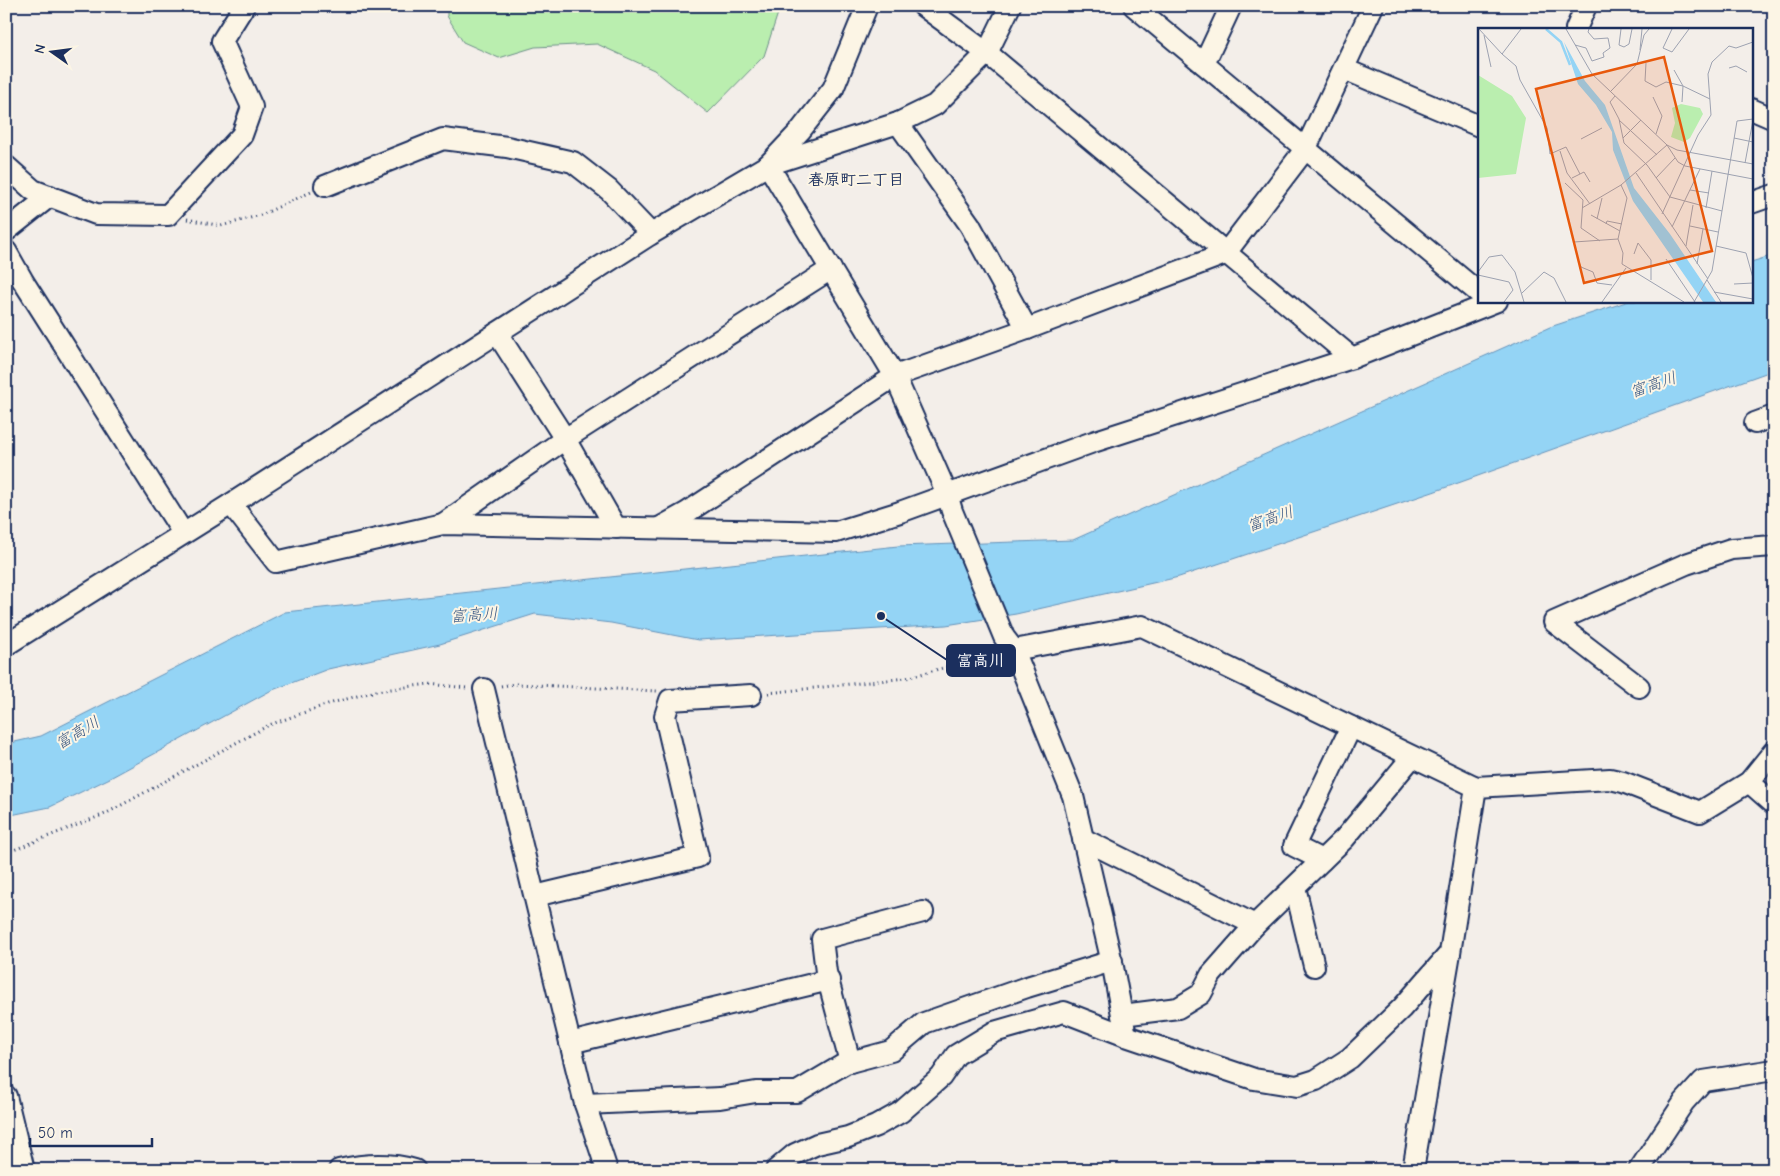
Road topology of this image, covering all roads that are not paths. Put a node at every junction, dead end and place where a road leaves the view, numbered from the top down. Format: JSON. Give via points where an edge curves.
{"nodes":[{"id":1,"x":244,"y":6,"type":"edge"},
{"id":2,"x":867,"y":6,"type":"edge"},
{"id":3,"x":923,"y":6,"type":"edge"},
{"id":4,"x":1010,"y":6,"type":"edge"},
{"id":5,"x":1134,"y":6,"type":"edge"},
{"id":6,"x":1231,"y":6,"type":"edge"},
{"id":7,"x":1373,"y":6,"type":"edge"},
{"id":8,"x":1586,"y":6,"type":"edge"},
{"id":9,"x":1576,"y":28,"type":"edge"},
{"id":10,"x":987,"y":53,"type":"junction"},
{"id":11,"x":1204,"y":64,"type":"junction"},
{"id":12,"x":1344,"y":68,"type":"junction"},
{"id":13,"x":1752,"y":109,"type":"edge"},
{"id":14,"x":1774,"y":119,"type":"edge"},
{"id":15,"x":898,"y":123,"type":"junction"},
{"id":16,"x":1478,"y":126,"type":"edge"},
{"id":17,"x":1306,"y":148,"type":"junction"},
{"id":18,"x":768,"y":165,"type":"junction"},
{"id":19,"x":10,"y":169,"type":"edge"},
{"id":20,"x":325,"y":186,"type":"road end"},
{"id":21,"x":1774,"y":195,"type":"edge"},
{"id":22,"x":50,"y":196,"type":"junction"},
{"id":23,"x":1752,"y":203,"type":"edge"},
{"id":24,"x":6,"y":231,"type":"edge"},
{"id":25,"x":651,"y":234,"type":"junction"},
{"id":26,"x":1225,"y":254,"type":"junction"},
{"id":27,"x":7,"y":255,"type":"edge"},
{"id":28,"x":831,"y":269,"type":"junction"},
{"id":29,"x":1478,"y":291,"type":"edge"},
{"id":30,"x":1484,"y":302,"type":"edge"},
{"id":31,"x":1027,"y":329,"type":"junction"},
{"id":32,"x":497,"y":333,"type":"junction"},
{"id":33,"x":1352,"y":358,"type":"junction"},
{"id":34,"x":896,"y":376,"type":"junction"},
{"id":35,"x":565,"y":439,"type":"junction"},
{"id":36,"x":949,"y":503,"type":"junction"},
{"id":37,"x":231,"y":504,"type":"junction"},
{"id":38,"x":443,"y":524,"type":"junction"},
{"id":39,"x":616,"y":528,"type":"junction"},
{"id":40,"x":658,"y":528,"type":"junction"},
{"id":41,"x":182,"y":533,"type":"junction"},
{"id":42,"x":1774,"y":546,"type":"edge"},
{"id":43,"x":1009,"y":643,"type":"junction"},
{"id":44,"x":6,"y":645,"type":"edge"},
{"id":45,"x":1639,"y":687,"type":"dead end"},
{"id":46,"x":484,"y":689,"type":"dead end"},
{"id":47,"x":751,"y":695,"type":"dead end"},
{"id":48,"x":1351,"y":727,"type":"junction"},
{"id":49,"x":1774,"y":751,"type":"edge"},
{"id":50,"x":1412,"y":757,"type":"junction"},
{"id":51,"x":1749,"y":782,"type":"junction"},
{"id":52,"x":1476,"y":787,"type":"junction"},
{"id":53,"x":1774,"y":804,"type":"edge"},
{"id":54,"x":1083,"y":839,"type":"junction"},
{"id":55,"x":1322,"y":860,"type":"junction"},
{"id":56,"x":1294,"y":887,"type":"junction"},
{"id":57,"x":535,"y":896,"type":"junction"},
{"id":58,"x":923,"y":912,"type":"dead end"},
{"id":59,"x":1255,"y":925,"type":"junction"},
{"id":60,"x":1450,"y":953,"type":"junction"},
{"id":61,"x":1112,"y":961,"type":"junction"},
{"id":62,"x":1314,"y":966,"type":"dead end"},
{"id":63,"x":829,"y":980,"type":"junction"},
{"id":64,"x":1122,"y":1016,"type":"junction"},
{"id":65,"x":1126,"y":1036,"type":"junction"},
{"id":66,"x":570,"y":1043,"type":"junction"},
{"id":67,"x":850,"y":1062,"type":"junction"},
{"id":68,"x":1774,"y":1070,"type":"edge"},
{"id":69,"x":6,"y":1096,"type":"edge"},
{"id":70,"x":1684,"y":1102,"type":"junction"},
{"id":71,"x":585,"y":1104,"type":"junction"},
{"id":72,"x":24,"y":1170,"type":"edge"},
{"id":73,"x":340,"y":1170,"type":"edge"},
{"id":74,"x":415,"y":1170,"type":"edge"},
{"id":75,"x":606,"y":1170,"type":"edge"},
{"id":76,"x":776,"y":1170,"type":"edge"},
{"id":77,"x":1413,"y":1170,"type":"edge"},
{"id":78,"x":1638,"y":1170,"type":"edge"},
{"id":79,"x":1649,"y":1170,"type":"edge"}],
"edges":[{"from":1,"to":22,"type":"street","via":[[222,41],[252,107],[242,135],[168,215],[96,214]]},
{"from":2,"to":18,"type":"street","via":[[833,89]]},
{"from":3,"to":10,"type":"street"},
{"from":4,"to":10,"type":"street"},
{"from":5,"to":11,"type":"street"},
{"from":6,"to":11,"type":"street"},
{"from":7,"to":12,"type":"street"},
{"from":8,"to":9,"type":"street"},
{"from":10,"to":15,"type":"street","via":[[935,105]]},
{"from":10,"to":26,"type":"street"},
{"from":11,"to":17,"type":"street"},
{"from":12,"to":16,"type":"street"},
{"from":12,"to":17,"type":"street"},
{"from":13,"to":14,"type":"street"},
{"from":15,"to":18,"type":"street"},
{"from":15,"to":31,"type":"street","via":[[970,225]]},
{"from":17,"to":26,"type":"street"},
{"from":17,"to":29,"type":"street"},
{"from":18,"to":25,"type":"street"},
{"from":18,"to":28,"type":"street"},
{"from":19,"to":22,"type":"street","via":[[33,190]]},
{"from":20,"to":25,"type":"street","via":[[443,139],[507,147],[572,162],[609,190]]},
{"from":21,"to":23,"type":"street"},
{"from":22,"to":24,"type":"street"},
{"from":25,"to":32,"type":"street"},
{"from":26,"to":31,"type":"street"},
{"from":26,"to":33,"type":"street"},
{"from":27,"to":41,"type":"street"},
{"from":28,"to":34,"type":"street"},
{"from":28,"to":35,"type":"street"},
{"from":30,"to":33,"type":"street"},
{"from":31,"to":34,"type":"street"},
{"from":32,"to":35,"type":"street"},
{"from":32,"to":37,"type":"street"},
{"from":33,"to":36,"type":"street","via":[[1093,442]]},
{"from":34,"to":36,"type":"street"},
{"from":34,"to":40,"type":"street"},
{"from":35,"to":38,"type":"street"},
{"from":35,"to":39,"type":"street"},
{"from":36,"to":40,"type":"street","via":[[836,532]]},
{"from":36,"to":43,"type":"street"},
{"from":37,"to":38,"type":"street","via":[[276,562]]},
{"from":37,"to":41,"type":"street"},
{"from":38,"to":39,"type":"street"},
{"from":39,"to":40,"type":"street"},
{"from":41,"to":44,"type":"street"},
{"from":42,"to":45,"type":"street","via":[[1731,549],[1686,564],[1554,622]]},
{"from":43,"to":48,"type":"street","via":[[1142,626]]},
{"from":43,"to":54,"type":"street","via":[[1073,796]]},
{"from":46,"to":57,"type":"street"},
{"from":47,"to":57,"type":"street","via":[[670,700],[665,716],[698,857]]},
{"from":48,"to":50,"type":"street"},
{"from":48,"to":55,"type":"street","via":[[1294,846]]},
{"from":49,"to":51,"type":"street"},
{"from":50,"to":52,"type":"street"},
{"from":50,"to":55,"type":"street","via":[[1345,838]]},
{"from":51,"to":52,"type":"street","via":[[1700,812],[1610,779]]},
{"from":51,"to":53,"type":"street"},
{"from":52,"to":60,"type":"street"},
{"from":54,"to":59,"type":"street"},
{"from":54,"to":61,"type":"street"},
{"from":55,"to":56,"type":"street"},
{"from":56,"to":59,"type":"street"},
{"from":56,"to":62,"type":"street"},
{"from":57,"to":66,"type":"street"},
{"from":58,"to":63,"type":"street","via":[[822,939]]},
{"from":59,"to":64,"type":"street","via":[[1211,975],[1201,994],[1178,1008]]},
{"from":60,"to":65,"type":"street","via":[[1402,1008],[1350,1058],[1316,1080],[1297,1086],[1254,1079]]},
{"from":60,"to":77,"type":"street"},
{"from":61,"to":64,"type":"street"},
{"from":61,"to":67,"type":"street","via":[[924,1023],[891,1051]]},
{"from":63,"to":66,"type":"street"},
{"from":63,"to":67,"type":"street"},
{"from":64,"to":65,"type":"street"},
{"from":65,"to":76,"type":"street","via":[[1064,1012],[994,1032],[956,1055],[941,1077],[901,1112],[876,1126],[795,1154]]},
{"from":66,"to":71,"type":"street"},
{"from":67,"to":71,"type":"street","via":[[797,1092]]},
{"from":68,"to":70,"type":"street","via":[[1704,1081]]},
{"from":69,"to":72,"type":"street"},
{"from":70,"to":78,"type":"street"},
{"from":70,"to":79,"type":"street"},
{"from":71,"to":75,"type":"street"},
{"from":73,"to":74,"type":"street","via":[[358,1165],[402,1166]]}]}
